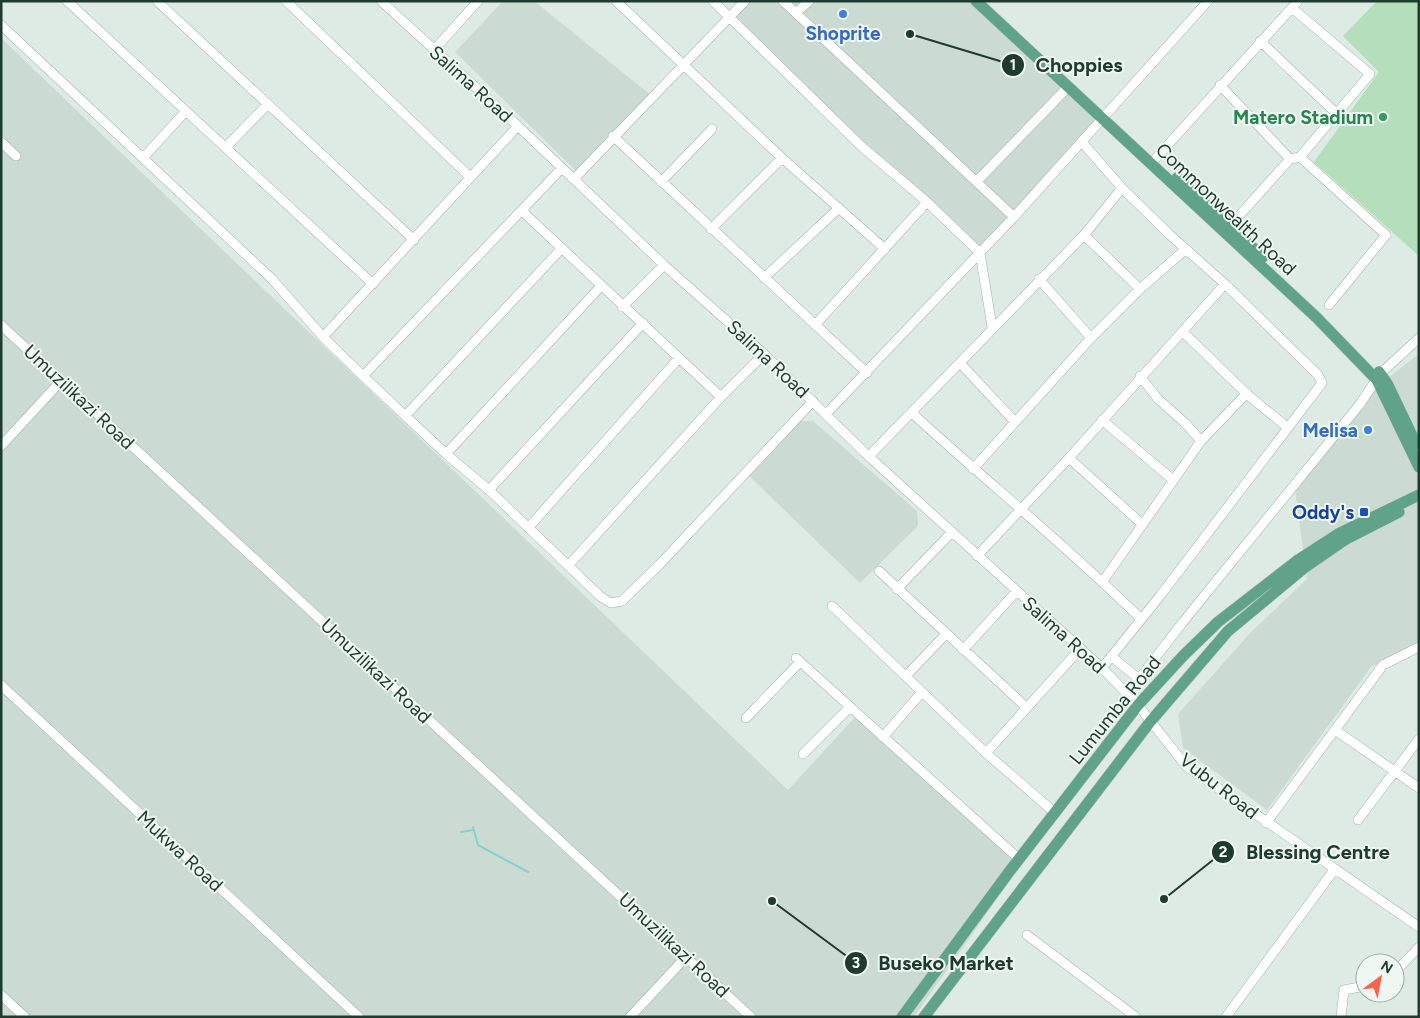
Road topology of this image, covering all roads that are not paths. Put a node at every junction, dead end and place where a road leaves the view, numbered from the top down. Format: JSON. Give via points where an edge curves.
{"nodes":[{"id":1,"x":157,"y":1,"type":"edge"},
{"id":2,"x":286,"y":1,"type":"edge"},
{"id":3,"x":382,"y":1,"type":"edge"},
{"id":4,"x":478,"y":1,"type":"edge"},
{"id":5,"x":616,"y":1,"type":"edge"},
{"id":6,"x":713,"y":1,"type":"edge"},
{"id":7,"x":745,"y":1,"type":"edge"},
{"id":8,"x":783,"y":1,"type":"edge"},
{"id":9,"x":809,"y":1,"type":"edge"},
{"id":10,"x":1208,"y":1,"type":"edge"},
{"id":11,"x":980,"y":2,"type":"edge"},
{"id":12,"x":72,"y":3,"type":"edge"},
{"id":13,"x":1295,"y":5,"type":"edge"},
{"id":14,"x":796,"y":13,"type":"junction"},
{"id":15,"x":730,"y":17,"type":"junction"},
{"id":16,"x":1,"y":25,"type":"edge"},
{"id":17,"x":1260,"y":42,"type":"junction"},
{"id":18,"x":434,"y":50,"type":"junction"},
{"id":19,"x":685,"y":64,"type":"junction"},
{"id":20,"x":1220,"y":85,"type":"junction"},
{"id":21,"x":1069,"y":86,"type":"junction"},
{"id":22,"x":268,"y":104,"type":"junction"},
{"id":23,"x":185,"y":112,"type":"junction"},
{"id":24,"x":1337,"y":114,"type":"junction"},
{"id":25,"x":1106,"y":117,"type":"junction"},
{"id":26,"x":518,"y":126,"type":"junction"},
{"id":27,"x":712,"y":129,"type":"dead end"},
{"id":28,"x":613,"y":136,"type":"junction"},
{"id":29,"x":1,"y":142,"type":"edge"},
{"id":30,"x":1082,"y":142,"type":"junction"},
{"id":31,"x":226,"y":147,"type":"junction"},
{"id":32,"x":16,"y":156,"type":"dead end"},
{"id":33,"x":1300,"y":157,"type":"junction"},
{"id":34,"x":143,"y":158,"type":"junction"},
{"id":35,"x":782,"y":158,"type":"junction"},
{"id":36,"x":1156,"y":158,"type":"junction"},
{"id":37,"x":1290,"y":159,"type":"junction"},
{"id":38,"x":562,"y":168,"type":"junction"},
{"id":39,"x":470,"y":176,"type":"junction"},
{"id":40,"x":574,"y":178,"type":"junction"},
{"id":41,"x":977,"y":181,"type":"junction"},
{"id":42,"x":661,"y":182,"type":"junction"},
{"id":43,"x":1122,"y":188,"type":"junction"},
{"id":44,"x":927,"y":202,"type":"junction"},
{"id":45,"x":839,"y":208,"type":"junction"},
{"id":46,"x":523,"y":212,"type":"junction"},
{"id":47,"x":1014,"y":216,"type":"junction"},
{"id":48,"x":1230,"y":226,"type":"junction"},
{"id":49,"x":711,"y":229,"type":"junction"},
{"id":50,"x":1084,"y":234,"type":"junction"},
{"id":51,"x":414,"y":240,"type":"junction"},
{"id":52,"x":562,"y":248,"type":"junction"},
{"id":53,"x":885,"y":249,"type":"junction"},
{"id":54,"x":1186,"y":249,"type":"junction"},
{"id":55,"x":980,"y":253,"type":"junction"},
{"id":56,"x":664,"y":265,"type":"junction"},
{"id":57,"x":764,"y":278,"type":"junction"},
{"id":58,"x":1039,"y":279,"type":"junction"},
{"id":59,"x":373,"y":284,"type":"junction"},
{"id":60,"x":1225,"y":284,"type":"junction"},
{"id":61,"x":601,"y":286,"type":"junction"},
{"id":62,"x":1140,"y":289,"type":"junction"},
{"id":63,"x":1329,"y":305,"type":"dead end"},
{"id":64,"x":622,"y":307,"type":"junction"},
{"id":65,"x":643,"y":324,"type":"junction"},
{"id":66,"x":1,"y":325,"type":"edge"},
{"id":67,"x":815,"y":325,"type":"junction"},
{"id":68,"x":992,"y":328,"type":"junction"},
{"id":69,"x":1183,"y":332,"type":"junction"},
{"id":70,"x":323,"y":337,"type":"junction"},
{"id":71,"x":1091,"y":338,"type":"junction"},
{"id":72,"x":1419,"y":338,"type":"edge"},
{"id":73,"x":764,"y":354,"type":"junction"},
{"id":74,"x":679,"y":358,"type":"junction"},
{"id":75,"x":960,"y":364,"type":"junction"},
{"id":76,"x":867,"y":373,"type":"junction"},
{"id":77,"x":362,"y":376,"type":"junction"},
{"id":78,"x":1140,"y":376,"type":"junction"},
{"id":79,"x":1379,"y":377,"type":"junction"},
{"id":80,"x":61,"y":381,"type":"junction"},
{"id":81,"x":1246,"y":393,"type":"junction"},
{"id":82,"x":721,"y":397,"type":"junction"},
{"id":83,"x":813,"y":401,"type":"junction"},
{"id":84,"x":912,"y":413,"type":"junction"},
{"id":85,"x":826,"y":414,"type":"junction"},
{"id":86,"x":404,"y":416,"type":"junction"},
{"id":87,"x":1102,"y":420,"type":"junction"},
{"id":88,"x":1015,"y":422,"type":"junction"},
{"id":89,"x":1287,"y":427,"type":"junction"},
{"id":90,"x":1200,"y":441,"type":"junction"},
{"id":91,"x":1,"y":446,"type":"edge"},
{"id":92,"x":1419,"y":450,"type":"edge"},
{"id":93,"x":446,"y":454,"type":"junction"},
{"id":94,"x":869,"y":456,"type":"junction"},
{"id":95,"x":1069,"y":458,"type":"junction"},
{"id":96,"x":1419,"y":467,"type":"edge"},
{"id":97,"x":973,"y":469,"type":"junction"},
{"id":98,"x":1172,"y":480,"type":"junction"},
{"id":99,"x":489,"y":490,"type":"junction"},
{"id":100,"x":1419,"y":495,"type":"edge"},
{"id":101,"x":1419,"y":503,"type":"edge"},
{"id":102,"x":1020,"y":509,"type":"junction"},
{"id":103,"x":1142,"y":524,"type":"junction"},
{"id":104,"x":528,"y":527,"type":"junction"},
{"id":105,"x":952,"y":532,"type":"junction"},
{"id":106,"x":977,"y":556,"type":"junction"},
{"id":107,"x":568,"y":566,"type":"junction"},
{"id":108,"x":879,"y":571,"type":"dead end"},
{"id":109,"x":1102,"y":581,"type":"junction"},
{"id":110,"x":897,"y":589,"type":"junction"},
{"id":111,"x":1016,"y":592,"type":"junction"},
{"id":112,"x":832,"y":606,"type":"dead end"},
{"id":113,"x":1140,"y":618,"type":"junction"},
{"id":114,"x":946,"y":634,"type":"junction"},
{"id":115,"x":1419,"y":646,"type":"edge"},
{"id":116,"x":963,"y":650,"type":"junction"},
{"id":117,"x":1080,"y":650,"type":"junction"},
{"id":118,"x":1111,"y":656,"type":"junction"},
{"id":119,"x":1102,"y":668,"type":"junction"},
{"id":120,"x":906,"y":676,"type":"junction"},
{"id":121,"x":1,"y":685,"type":"edge"},
{"id":122,"x":922,"y":692,"type":"junction"},
{"id":123,"x":1138,"y":705,"type":"junction"},
{"id":124,"x":850,"y":707,"type":"junction"},
{"id":125,"x":1027,"y":708,"type":"junction"},
{"id":126,"x":746,"y":718,"type":"dead end"},
{"id":127,"x":1150,"y":722,"type":"junction"},
{"id":128,"x":1335,"y":730,"type":"junction"},
{"id":129,"x":883,"y":737,"type":"junction"},
{"id":130,"x":1419,"y":739,"type":"edge"},
{"id":131,"x":986,"y":753,"type":"junction"},
{"id":132,"x":802,"y":754,"type":"dead end"},
{"id":133,"x":1396,"y":772,"type":"junction"},
{"id":134,"x":1419,"y":788,"type":"edge"},
{"id":135,"x":1055,"y":813,"type":"junction"},
{"id":136,"x":1358,"y":820,"type":"dead end"},
{"id":137,"x":1266,"y":823,"type":"junction"},
{"id":138,"x":1019,"y":860,"type":"junction"},
{"id":139,"x":1334,"y":870,"type":"junction"},
{"id":140,"x":1419,"y":927,"type":"edge"},
{"id":141,"x":1027,"y":935,"type":"dead end"},
{"id":142,"x":1419,"y":947,"type":"edge"},
{"id":143,"x":686,"y":957,"type":"junction"},
{"id":144,"x":1405,"y":962,"type":"edge"},
{"id":145,"x":1355,"y":988,"type":"edge"},
{"id":146,"x":1,"y":995,"type":"edge"},
{"id":147,"x":25,"y":1017,"type":"edge"},
{"id":148,"x":359,"y":1017,"type":"edge"},
{"id":149,"x":630,"y":1017,"type":"edge"},
{"id":150,"x":752,"y":1017,"type":"edge"},
{"id":151,"x":902,"y":1017,"type":"edge"},
{"id":152,"x":924,"y":1017,"type":"edge"},
{"id":153,"x":1136,"y":1017,"type":"edge"},
{"id":154,"x":1226,"y":1017,"type":"edge"},
{"id":155,"x":1341,"y":1017,"type":"edge"}],
"edges":[{"from":1,"to":22,"type":"street"},
{"from":2,"to":39,"type":"street"},
{"from":3,"to":18,"type":"street","name":"Salima Road"},
{"from":4,"to":18,"type":"street"},
{"from":5,"to":19,"type":"street"},
{"from":6,"to":15,"type":"street"},
{"from":7,"to":15,"type":"street"},
{"from":8,"to":14,"type":"street"},
{"from":9,"to":14,"type":"street"},
{"from":10,"to":25,"type":"street"},
{"from":11,"to":21,"type":"main road","name":"Commonwealth Road"},
{"from":11,"to":25,"type":"main road","name":"Commonwealth Road"},
{"from":12,"to":23,"type":"street"},
{"from":13,"to":17,"type":"street"},
{"from":13,"to":24,"type":"street","via":[[1370,74]]},
{"from":14,"to":41,"type":"street"},
{"from":15,"to":19,"type":"street"},
{"from":15,"to":44,"type":"street","via":[[861,146]]},
{"from":16,"to":34,"type":"street"},
{"from":17,"to":20,"type":"street"},
{"from":17,"to":24,"type":"street"},
{"from":18,"to":26,"type":"street","name":"Salima Road"},
{"from":19,"to":28,"type":"street"},
{"from":19,"to":35,"type":"street"},
{"from":20,"to":36,"type":"street"},
{"from":20,"to":37,"type":"street"},
{"from":21,"to":25,"type":"main road","name":"Commonwealth Road"},
{"from":21,"to":41,"type":"street"},
{"from":22,"to":31,"type":"street"},
{"from":22,"to":51,"type":"street"},
{"from":23,"to":31,"type":"street"},
{"from":23,"to":34,"type":"street"},
{"from":24,"to":33,"type":"street"},
{"from":25,"to":30,"type":"street"},
{"from":25,"to":36,"type":"main road","name":"Commonwealth Road"},
{"from":25,"to":79,"type":"main road","name":"Commonwealth Road"},
{"from":26,"to":38,"type":"street","name":"Salima Road"},
{"from":26,"to":39,"type":"street"},
{"from":27,"to":42,"type":"street"},
{"from":28,"to":40,"type":"street"},
{"from":28,"to":42,"type":"street"},
{"from":29,"to":32,"type":"street"},
{"from":30,"to":43,"type":"street"},
{"from":30,"to":47,"type":"street"},
{"from":31,"to":59,"type":"street"},
{"from":33,"to":37,"type":"street"},
{"from":33,"to":63,"type":"street","via":[[1386,235]]},
{"from":34,"to":70,"type":"street","via":[[272,279]]},
{"from":35,"to":45,"type":"street"},
{"from":35,"to":49,"type":"street"},
{"from":36,"to":48,"type":"main road","name":"Commonwealth Road"},
{"from":37,"to":48,"type":"street"},
{"from":38,"to":40,"type":"street","name":"Salima Road"},
{"from":38,"to":46,"type":"street"},
{"from":39,"to":51,"type":"street"},
{"from":40,"to":56,"type":"street","name":"Salima Road"},
{"from":41,"to":47,"type":"street"},
{"from":42,"to":49,"type":"street"},
{"from":43,"to":50,"type":"street"},
{"from":43,"to":54,"type":"street"},
{"from":44,"to":53,"type":"street"},
{"from":44,"to":55,"type":"street"},
{"from":45,"to":53,"type":"street"},
{"from":45,"to":57,"type":"street"},
{"from":46,"to":52,"type":"street"},
{"from":46,"to":77,"type":"street"},
{"from":47,"to":55,"type":"street"},
{"from":48,"to":79,"type":"main road","name":"Commonwealth Road"},
{"from":49,"to":57,"type":"street"},
{"from":50,"to":58,"type":"street"},
{"from":50,"to":62,"type":"street"},
{"from":51,"to":59,"type":"street"},
{"from":52,"to":61,"type":"street"},
{"from":52,"to":86,"type":"street"},
{"from":53,"to":67,"type":"street"},
{"from":54,"to":60,"type":"street"},
{"from":54,"to":62,"type":"street"},
{"from":55,"to":68,"type":"street"},
{"from":55,"to":76,"type":"street"},
{"from":56,"to":64,"type":"street"},
{"from":56,"to":73,"type":"street","name":"Salima Road"},
{"from":57,"to":67,"type":"street"},
{"from":58,"to":68,"type":"street"},
{"from":58,"to":71,"type":"street"},
{"from":59,"to":70,"type":"street"},
{"from":60,"to":69,"type":"street"},
{"from":60,"to":89,"type":"street","via":[[1318,375],[1322,383]]},
{"from":61,"to":64,"type":"street"},
{"from":61,"to":93,"type":"street"},
{"from":62,"to":71,"type":"street"},
{"from":64,"to":65,"type":"street"},
{"from":65,"to":74,"type":"street"},
{"from":65,"to":99,"type":"street"},
{"from":66,"to":80,"type":"street","name":"Umuzilikazi Road"},
{"from":67,"to":76,"type":"street"},
{"from":68,"to":75,"type":"street"},
{"from":69,"to":78,"type":"street"},
{"from":69,"to":81,"type":"street"},
{"from":70,"to":77,"type":"street"},
{"from":71,"to":88,"type":"street"},
{"from":72,"to":79,"type":"street"},
{"from":73,"to":82,"type":"street"},
{"from":73,"to":83,"type":"street","name":"Salima Road"},
{"from":74,"to":82,"type":"street"},
{"from":74,"to":104,"type":"street"},
{"from":75,"to":84,"type":"street"},
{"from":75,"to":88,"type":"street"},
{"from":76,"to":85,"type":"street"},
{"from":77,"to":86,"type":"street"},
{"from":78,"to":87,"type":"street"},
{"from":78,"to":90,"type":"street"},
{"from":79,"to":92,"type":"main road","name":"Commonwealth Road","via":[[1401,410]]},
{"from":79,"to":96,"type":"main road","name":"Commonwealth Road"},
{"from":79,"to":118,"type":"street","via":[[1139,679]]},
{"from":80,"to":91,"type":"street"},
{"from":80,"to":143,"type":"street","name":"Umuzilikazi Road"},
{"from":81,"to":89,"type":"street"},
{"from":81,"to":90,"type":"street"},
{"from":82,"to":107,"type":"street"},
{"from":83,"to":85,"type":"street","name":"Salima Road"},
{"from":83,"to":107,"type":"street","via":[[622,601],[611,603],[601,597]]},
{"from":84,"to":94,"type":"street"},
{"from":84,"to":97,"type":"street"},
{"from":85,"to":94,"type":"street","name":"Salima Road"},
{"from":86,"to":93,"type":"street"},
{"from":87,"to":95,"type":"street"},
{"from":87,"to":98,"type":"street"},
{"from":88,"to":97,"type":"street"},
{"from":89,"to":113,"type":"street"},
{"from":90,"to":98,"type":"street"},
{"from":93,"to":99,"type":"street"},
{"from":94,"to":105,"type":"street","name":"Salima Road"},
{"from":95,"to":102,"type":"street"},
{"from":95,"to":103,"type":"street"},
{"from":97,"to":102,"type":"street"},
{"from":98,"to":103,"type":"street"},
{"from":99,"to":104,"type":"street"},
{"from":100,"to":123,"type":"main road","name":"Lumumba Road","via":[[1338,534],[1298,560],[1218,622]]},
{"from":101,"to":127,"type":"main road","name":"Lumumba Road","via":[[1346,539],[1304,568],[1228,631]]},
{"from":102,"to":106,"type":"street"},
{"from":102,"to":109,"type":"street"},
{"from":103,"to":109,"type":"street"},
{"from":104,"to":107,"type":"street"},
{"from":105,"to":106,"type":"street","name":"Salima Road"},
{"from":105,"to":110,"type":"street"},
{"from":106,"to":111,"type":"street","name":"Salima Road"},
{"from":108,"to":110,"type":"street"},
{"from":109,"to":113,"type":"street"},
{"from":110,"to":114,"type":"street"},
{"from":111,"to":116,"type":"street"},
{"from":111,"to":117,"type":"street","name":"Salima Road"},
{"from":112,"to":120,"type":"street"},
{"from":113,"to":118,"type":"street"},
{"from":114,"to":116,"type":"street"},
{"from":114,"to":120,"type":"street"},
{"from":115,"to":128,"type":"street","via":[[1383,665]]},
{"from":116,"to":125,"type":"street"},
{"from":117,"to":119,"type":"street","name":"Salima Road"},
{"from":117,"to":125,"type":"street"},
{"from":118,"to":119,"type":"street"},
{"from":119,"to":123,"type":"street","name":"Salima Road"},
{"from":120,"to":122,"type":"street"},
{"from":121,"to":148,"type":"street","name":"Mukwa Road"},
{"from":122,"to":129,"type":"street"},
{"from":122,"to":131,"type":"street"},
{"from":123,"to":127,"type":"street","name":"Salima Road"},
{"from":123,"to":135,"type":"main road","name":"Lumumba Road"},
{"from":124,"to":126,"type":"street","via":[[798,660]]},
{"from":124,"to":129,"type":"street"},
{"from":124,"to":132,"type":"street"},
{"from":125,"to":131,"type":"street"},
{"from":127,"to":137,"type":"street","name":"Vubu Road","via":[[1186,766]]},
{"from":127,"to":152,"type":"main road","name":"Lumumba Road"},
{"from":128,"to":133,"type":"street"},
{"from":128,"to":137,"type":"street"},
{"from":129,"to":138,"type":"street"},
{"from":130,"to":133,"type":"street"},
{"from":131,"to":135,"type":"street"},
{"from":133,"to":134,"type":"street"},
{"from":133,"to":136,"type":"street"},
{"from":135,"to":138,"type":"main road","name":"Lumumba Road"},
{"from":137,"to":139,"type":"street","name":"Vubu Road"},
{"from":138,"to":151,"type":"main road","name":"Lumumba Road"},
{"from":139,"to":140,"type":"street","name":"Vubu Road"},
{"from":139,"to":154,"type":"street"},
{"from":141,"to":153,"type":"street"},
{"from":142,"to":144,"type":"street"},
{"from":143,"to":149,"type":"street"},
{"from":143,"to":150,"type":"street","name":"Umuzilikazi Road"},
{"from":145,"to":155,"type":"street","via":[[1344,990]]},
{"from":146,"to":147,"type":"street"}]}
